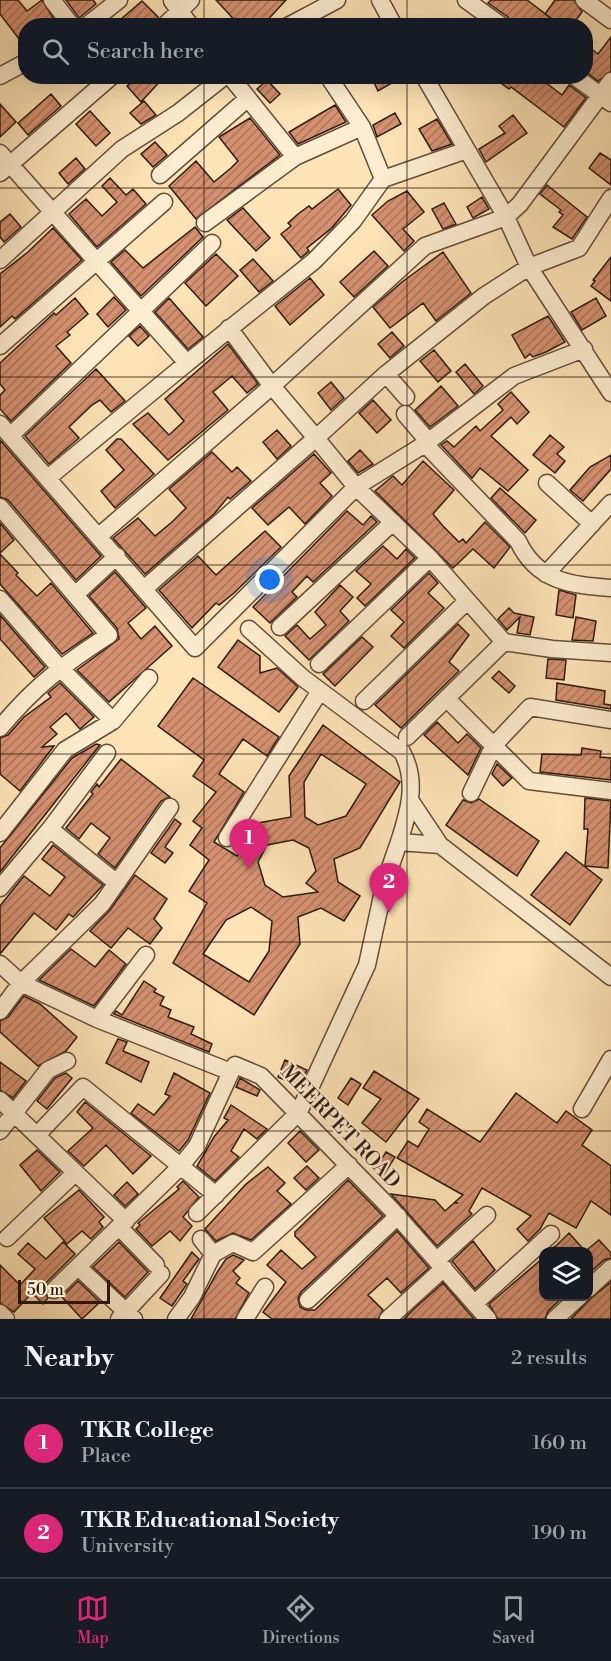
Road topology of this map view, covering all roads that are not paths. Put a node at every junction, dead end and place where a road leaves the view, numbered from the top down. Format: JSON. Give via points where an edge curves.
{"nodes":[{"id":1,"x":52,"y":0,"type":"edge"},
{"id":2,"x":337,"y":0,"type":"edge"},
{"id":3,"x":380,"y":0,"type":"edge"},
{"id":4,"x":466,"y":0,"type":"edge"},
{"id":5,"x":584,"y":0,"type":"edge"},
{"id":6,"x":115,"y":1,"type":"edge"},
{"id":7,"x":180,"y":3,"type":"edge"},
{"id":8,"x":66,"y":18,"type":"edge"},
{"id":9,"x":95,"y":18,"type":"edge"},
{"id":10,"x":170,"y":18,"type":"edge"},
{"id":11,"x":188,"y":18,"type":"edge"},
{"id":12,"x":302,"y":18,"type":"edge"},
{"id":13,"x":390,"y":18,"type":"edge"},
{"id":14,"x":491,"y":18,"type":"edge"},
{"id":15,"x":611,"y":20,"type":"edge"},
{"id":16,"x":18,"y":66,"type":"edge"},
{"id":17,"x":0,"y":76,"type":"edge"},
{"id":18,"x":611,"y":81,"type":"edge"},
{"id":19,"x":102,"y":84,"type":"edge"},
{"id":20,"x":215,"y":84,"type":"edge"},
{"id":21,"x":236,"y":84,"type":"edge"},
{"id":22,"x":333,"y":84,"type":"edge"},
{"id":23,"x":429,"y":84,"type":"edge"},
{"id":24,"x":585,"y":84,"type":"edge"},
{"id":25,"x":247,"y":99,"type":"junction"},
{"id":26,"x":606,"y":99,"type":"edge"},
{"id":27,"x":362,"y":127,"type":"junction"},
{"id":28,"x":466,"y":150,"type":"junction"},
{"id":29,"x":295,"y":157,"type":"junction"},
{"id":30,"x":3,"y":164,"type":"edge"},
{"id":31,"x":160,"y":175,"type":"dead end"},
{"id":32,"x":383,"y":179,"type":"junction"},
{"id":33,"x":611,"y":198,"type":"edge"},
{"id":34,"x":164,"y":202,"type":"dead end"},
{"id":35,"x":53,"y":211,"type":"junction"},
{"id":36,"x":506,"y":218,"type":"junction"},
{"id":37,"x":205,"y":223,"type":"dead end"},
{"id":38,"x":212,"y":243,"type":"dead end"},
{"id":39,"x":0,"y":260,"type":"edge"},
{"id":40,"x":95,"y":262,"type":"junction"},
{"id":41,"x":529,"y":267,"type":"junction"},
{"id":42,"x":140,"y":313,"type":"junction"},
{"id":43,"x":229,"y":328,"type":"junction"},
{"id":44,"x":0,"y":346,"type":"edge"},
{"id":45,"x":584,"y":349,"type":"junction"},
{"id":46,"x":187,"y":363,"type":"junction"},
{"id":47,"x":386,"y":374,"type":"junction"},
{"id":48,"x":272,"y":386,"type":"junction"},
{"id":49,"x":611,"y":393,"type":"edge"},
{"id":50,"x":5,"y":430,"type":"edge"},
{"id":51,"x":316,"y":438,"type":"junction"},
{"id":52,"x":427,"y":443,"type":"junction"},
{"id":53,"x":49,"y":477,"type":"junction"},
{"id":54,"x":547,"y":483,"type":"dead end"},
{"id":55,"x":356,"y":487,"type":"junction"},
{"id":56,"x":611,"y":503,"type":"edge"},
{"id":57,"x":0,"y":507,"type":"edge"},
{"id":58,"x":393,"y":522,"type":"junction"},
{"id":59,"x":592,"y":524,"type":"junction"},
{"id":60,"x":99,"y":536,"type":"junction"},
{"id":61,"x":117,"y":556,"type":"junction"},
{"id":62,"x":430,"y":558,"type":"junction"},
{"id":63,"x":546,"y":574,"type":"junction"},
{"id":64,"x":145,"y":588,"type":"junction"},
{"id":65,"x":611,"y":588,"type":"edge"},
{"id":66,"x":75,"y":595,"type":"junction"},
{"id":67,"x":0,"y":599,"type":"edge"},
{"id":68,"x":467,"y":601,"type":"junction"},
{"id":69,"x":280,"y":627,"type":"dead end"},
{"id":70,"x":249,"y":629,"type":"dead end"},
{"id":71,"x":504,"y":642,"type":"junction"},
{"id":72,"x":611,"y":653,"type":"edge"},
{"id":73,"x":319,"y":664,"type":"dead end"},
{"id":74,"x":59,"y":667,"type":"junction"},
{"id":75,"x":149,"y":678,"type":"dead end"},
{"id":76,"x":320,"y":691,"type":"junction"},
{"id":77,"x":447,"y":699,"type":"junction"},
{"id":78,"x":364,"y":701,"type":"dead end"},
{"id":79,"x":611,"y":720,"type":"edge"},
{"id":80,"x":113,"y":721,"type":"junction"},
{"id":81,"x":0,"y":728,"type":"edge"},
{"id":82,"x":407,"y":736,"type":"dead end"},
{"id":83,"x":494,"y":745,"type":"junction"},
{"id":84,"x":107,"y":753,"type":"dead end"},
{"id":85,"x":611,"y":791,"type":"edge"},
{"id":86,"x":471,"y":793,"type":"dead end"},
{"id":87,"x":412,"y":802,"type":"junction"},
{"id":88,"x":170,"y":807,"type":"dead end"},
{"id":89,"x":50,"y":829,"type":"junction"},
{"id":90,"x":0,"y":832,"type":"edge"},
{"id":91,"x":227,"y":838,"type":"dead end"},
{"id":92,"x":399,"y":842,"type":"junction"},
{"id":93,"x":440,"y":845,"type":"junction"},
{"id":94,"x":117,"y":883,"type":"junction"},
{"id":95,"x":0,"y":888,"type":"edge"},
{"id":96,"x":146,"y":955,"type":"dead end"},
{"id":97,"x":0,"y":964,"type":"edge"},
{"id":98,"x":611,"y":977,"type":"edge"},
{"id":99,"x":21,"y":983,"type":"junction"},
{"id":100,"x":0,"y":1011,"type":"edge"},
{"id":101,"x":97,"y":1019,"type":"junction"},
{"id":102,"x":611,"y":1059,"type":"edge"},
{"id":103,"x":67,"y":1061,"type":"dead end"},
{"id":104,"x":231,"y":1072,"type":"junction"},
{"id":105,"x":0,"y":1100,"type":"edge"},
{"id":106,"x":582,"y":1109,"type":"dead end"},
{"id":107,"x":299,"y":1112,"type":"junction"},
{"id":108,"x":14,"y":1113,"type":"junction"},
{"id":109,"x":0,"y":1131,"type":"edge"},
{"id":110,"x":37,"y":1135,"type":"junction"},
{"id":111,"x":349,"y":1165,"type":"junction"},
{"id":112,"x":180,"y":1167,"type":"junction"},
{"id":113,"x":75,"y":1173,"type":"junction"},
{"id":114,"x":216,"y":1195,"type":"junction"},
{"id":115,"x":197,"y":1213,"type":"dead end"},
{"id":116,"x":487,"y":1215,"type":"dead end"},
{"id":117,"x":398,"y":1216,"type":"junction"},
{"id":118,"x":123,"y":1224,"type":"junction"},
{"id":119,"x":551,"y":1234,"type":"dead end"},
{"id":120,"x":7,"y":1238,"type":"dead end"},
{"id":121,"x":201,"y":1239,"type":"dead end"},
{"id":122,"x":213,"y":1254,"type":"junction"},
{"id":123,"x":440,"y":1264,"type":"junction"},
{"id":124,"x":79,"y":1268,"type":"junction"},
{"id":125,"x":611,"y":1268,"type":"edge"},
{"id":126,"x":593,"y":1284,"type":"edge"},
{"id":127,"x":265,"y":1287,"type":"dead end"},
{"id":128,"x":54,"y":1290,"type":"dead end"},
{"id":129,"x":308,"y":1300,"type":"dead end"},
{"id":130,"x":575,"y":1301,"type":"edge"},
{"id":131,"x":475,"y":1303,"type":"junction"},
{"id":132,"x":0,"y":1313,"type":"edge"},
{"id":133,"x":126,"y":1317,"type":"edge"},
{"id":134,"x":6,"y":1319,"type":"edge"},
{"id":135,"x":176,"y":1319,"type":"edge"},
{"id":136,"x":245,"y":1319,"type":"edge"},
{"id":137,"x":388,"y":1319,"type":"edge"},
{"id":138,"x":488,"y":1319,"type":"edge"},
{"id":139,"x":555,"y":1319,"type":"edge"}],
"edges":[{"from":1,"to":8,"type":"street"},
{"from":2,"to":12,"type":"street"},
{"from":3,"to":13,"type":"street"},
{"from":4,"to":14,"type":"street"},
{"from":5,"to":15,"type":"street"},
{"from":6,"to":9,"type":"street"},
{"from":7,"to":10,"type":"street"},
{"from":7,"to":11,"type":"street"},
{"from":16,"to":17,"type":"street"},
{"from":18,"to":26,"type":"street"},
{"from":19,"to":30,"type":"street"},
{"from":20,"to":35,"type":"street","via":[[128,145]]},
{"from":21,"to":25,"type":"street"},
{"from":22,"to":27,"type":"street"},
{"from":23,"to":28,"type":"street"},
{"from":24,"to":26,"type":"street"},
{"from":25,"to":29,"type":"street"},
{"from":25,"to":31,"type":"street"},
{"from":26,"to":36,"type":"street"},
{"from":27,"to":29,"type":"street"},
{"from":27,"to":32,"type":"street"},
{"from":28,"to":32,"type":"street"},
{"from":28,"to":36,"type":"street"},
{"from":29,"to":37,"type":"street"},
{"from":30,"to":35,"type":"street"},
{"from":32,"to":43,"type":"street","via":[[353,221],[314,261]]},
{"from":33,"to":41,"type":"street","via":[[579,248]]},
{"from":34,"to":40,"type":"street"},
{"from":35,"to":39,"type":"street"},
{"from":35,"to":40,"type":"street"},
{"from":36,"to":41,"type":"street"},
{"from":36,"to":48,"type":"street","via":[[425,246]]},
{"from":38,"to":42,"type":"street"},
{"from":40,"to":42,"type":"street"},
{"from":40,"to":44,"type":"street"},
{"from":41,"to":45,"type":"street"},
{"from":41,"to":47,"type":"street","via":[[484,296]]},
{"from":42,"to":46,"type":"street"},
{"from":42,"to":50,"type":"street"},
{"from":43,"to":46,"type":"street"},
{"from":43,"to":48,"type":"street"},
{"from":45,"to":49,"type":"street"},
{"from":45,"to":52,"type":"street","via":[[514,376]]},
{"from":46,"to":53,"type":"street"},
{"from":47,"to":51,"type":"street"},
{"from":47,"to":52,"type":"street"},
{"from":48,"to":51,"type":"street"},
{"from":48,"to":60,"type":"street"},
{"from":50,"to":53,"type":"street"},
{"from":51,"to":55,"type":"street"},
{"from":51,"to":64,"type":"street"},
{"from":52,"to":55,"type":"street"},
{"from":52,"to":63,"type":"street","via":[[518,541],[525,556]]},
{"from":53,"to":60,"type":"street"},
{"from":54,"to":59,"type":"street"},
{"from":55,"to":58,"type":"street"},
{"from":55,"to":64,"type":"street","via":[[195,648]]},
{"from":56,"to":59,"type":"street"},
{"from":57,"to":66,"type":"street"},
{"from":58,"to":62,"type":"street"},
{"from":58,"to":69,"type":"street"},
{"from":59,"to":63,"type":"street"},
{"from":60,"to":61,"type":"street"},
{"from":61,"to":64,"type":"street"},
{"from":61,"to":66,"type":"street"},
{"from":62,"to":68,"type":"street"},
{"from":62,"to":73,"type":"street"},
{"from":63,"to":65,"type":"street","via":[[554,579]]},
{"from":66,"to":74,"type":"street","via":[[109,635]]},
{"from":67,"to":74,"type":"street"},
{"from":68,"to":71,"type":"street"},
{"from":68,"to":78,"type":"street"},
{"from":70,"to":76,"type":"street"},
{"from":71,"to":72,"type":"street"},
{"from":71,"to":77,"type":"street"},
{"from":74,"to":80,"type":"street"},
{"from":74,"to":81,"type":"street","via":[[27,694]]},
{"from":75,"to":80,"type":"street"},
{"from":76,"to":87,"type":"street","via":[[402,752],[409,765]]},
{"from":76,"to":91,"type":"street"},
{"from":77,"to":82,"type":"street"},
{"from":77,"to":83,"type":"street"},
{"from":79,"to":83,"type":"street","via":[[530,707]]},
{"from":80,"to":90,"type":"street","via":[[65,750]]},
{"from":83,"to":85,"type":"street","via":[[529,781]]},
{"from":83,"to":86,"type":"street"},
{"from":84,"to":89,"type":"street"},
{"from":87,"to":92,"type":"street"},
{"from":87,"to":93,"type":"street"},
{"from":88,"to":94,"type":"street"},
{"from":89,"to":94,"type":"street"},
{"from":89,"to":95,"type":"street"},
{"from":92,"to":93,"type":"street"},
{"from":92,"to":107,"type":"street","via":[[385,882],[367,965]]},
{"from":93,"to":98,"type":"street"},
{"from":94,"to":99,"type":"street","via":[[102,904]]},
{"from":96,"to":101,"type":"street"},
{"from":97,"to":99,"type":"street","name":"MEERPET ROAD"},
{"from":99,"to":100,"type":"street"},
{"from":99,"to":101,"type":"street","name":"MEERPET ROAD"},
{"from":101,"to":104,"type":"street","name":"MEERPET ROAD"},
{"from":102,"to":106,"type":"street"},
{"from":103,"to":108,"type":"street","via":[[48,1070]]},
{"from":104,"to":107,"type":"street","name":"MEERPET ROAD","via":[[235,1065],[261,1076]]},
{"from":104,"to":112,"type":"street","via":[[197,1146]]},
{"from":105,"to":108,"type":"street"},
{"from":107,"to":111,"type":"street","name":"MEERPET ROAD"},
{"from":107,"to":114,"type":"street"},
{"from":108,"to":109,"type":"street"},
{"from":108,"to":110,"type":"street"},
{"from":110,"to":112,"type":"street","via":[[83,1087]]},
{"from":110,"to":113,"type":"street"},
{"from":111,"to":117,"type":"street","name":"MEERPET ROAD"},
{"from":111,"to":122,"type":"street","via":[[253,1252],[233,1243]]},
{"from":112,"to":114,"type":"street"},
{"from":112,"to":118,"type":"street"},
{"from":113,"to":118,"type":"street"},
{"from":113,"to":120,"type":"street"},
{"from":114,"to":115,"type":"street"},
{"from":116,"to":123,"type":"street"},
{"from":117,"to":123,"type":"street","name":"MEERPET ROAD"},
{"from":117,"to":129,"type":"street"},
{"from":118,"to":124,"type":"street"},
{"from":118,"to":133,"type":"street","via":[[158,1270]]},
{"from":119,"to":131,"type":"street"},
{"from":121,"to":122,"type":"street"},
{"from":122,"to":135,"type":"street","via":[[192,1297]]},
{"from":123,"to":131,"type":"street","name":"MEERPET ROAD"},
{"from":123,"to":137,"type":"street"},
{"from":124,"to":128,"type":"street"},
{"from":124,"to":133,"type":"street"},
{"from":125,"to":126,"type":"street"},
{"from":127,"to":136,"type":"street"},
{"from":130,"to":139,"type":"street"},
{"from":131,"to":138,"type":"street","name":"MEERPET ROAD"},
{"from":132,"to":134,"type":"street"}]}
